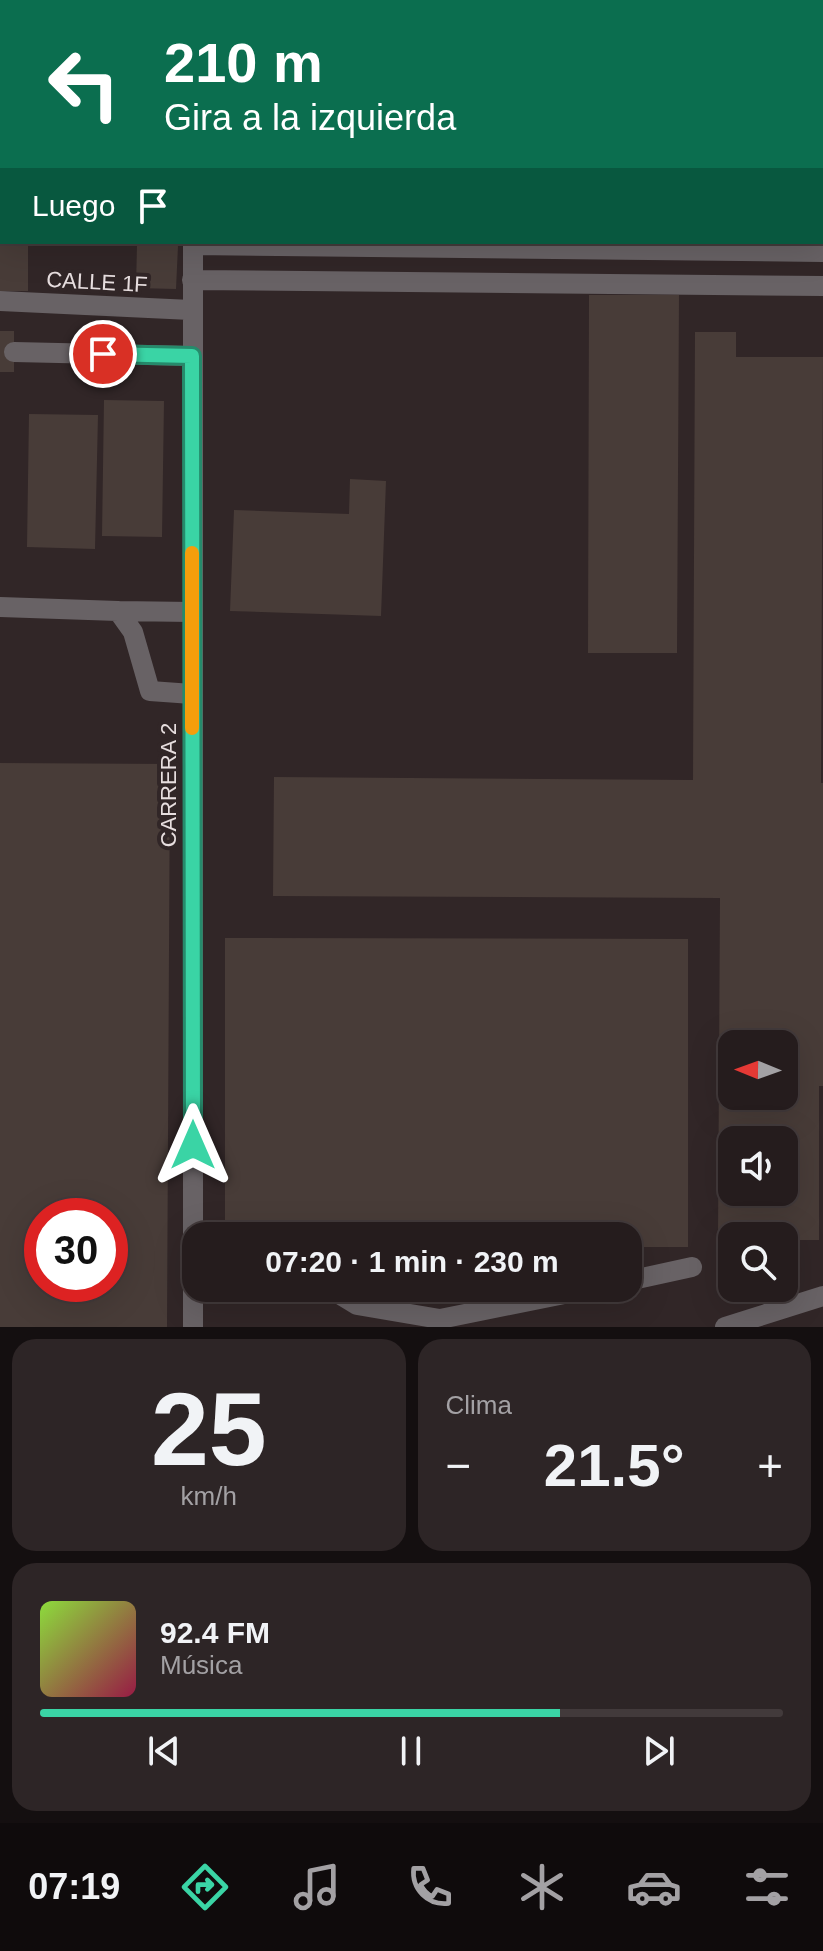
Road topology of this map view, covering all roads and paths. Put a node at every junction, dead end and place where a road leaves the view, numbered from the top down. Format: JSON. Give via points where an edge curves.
{"nodes":[{"id":1,"x":193,"y":244,"type":"edge"},
{"id":2,"x":361,"y":244,"type":"edge"},
{"id":3,"x":696,"y":246,"type":"edge"},
{"id":4,"x":750,"y":250,"type":"junction"},
{"id":5,"x":823,"y":252,"type":"edge"},
{"id":6,"x":192,"y":280,"type":"junction"},
{"id":7,"x":750,"y":285,"type":"junction"},
{"id":8,"x":823,"y":286,"type":"edge"},
{"id":9,"x":0,"y":301,"type":"edge"},
{"id":10,"x":191,"y":310,"type":"junction"},
{"id":11,"x":14,"y":352,"type":"dead end"},
{"id":12,"x":192,"y":356,"type":"junction"},
{"id":13,"x":0,"y":607,"type":"edge"},
{"id":14,"x":118,"y":611,"type":"junction"},
{"id":15,"x":192,"y":612,"type":"junction"},
{"id":16,"x":192,"y":694,"type":"junction"},
{"id":17,"x":195,"y":1222,"type":"edge"},
{"id":18,"x":692,"y":1267,"type":"dead end"},
{"id":19,"x":642,"y":1278,"type":"edge"},
{"id":20,"x":823,"y":1296,"type":"edge"},
{"id":21,"x":194,"y":1302,"type":"edge"},
{"id":22,"x":352,"y":1302,"type":"edge"},
{"id":23,"x":524,"y":1302,"type":"edge"},
{"id":24,"x":193,"y":1327,"type":"edge"},
{"id":25,"x":725,"y":1327,"type":"edge"}],
"edges":[{"from":1,"to":6,"type":"street","name":"CARRERA 2"},
{"from":2,"to":3,"type":"street"},
{"from":3,"to":4,"type":"street"},
{"from":4,"to":5,"type":"street"},
{"from":4,"to":7,"type":"street"},
{"from":6,"to":7,"type":"street"},
{"from":6,"to":10,"type":"street","name":"CARRERA 2"},
{"from":7,"to":8,"type":"street"},
{"from":9,"to":10,"type":"street","name":"CALLE 1F"},
{"from":10,"to":12,"type":"street","name":"CARRERA 2"},
{"from":11,"to":12,"type":"street"},
{"from":12,"to":15,"type":"street","name":"CARRERA 2"},
{"from":13,"to":14,"type":"street"},
{"from":14,"to":15,"type":"street"},
{"from":14,"to":16,"type":"street","via":[[133,632],[150,691]]},
{"from":15,"to":16,"type":"street","name":"CARRERA 2"},
{"from":16,"to":17,"type":"street","name":"CARRERA 2"},
{"from":18,"to":19,"type":"street"},
{"from":20,"to":25,"type":"street"},
{"from":21,"to":24,"type":"street","name":"CARRERA 2"},
{"from":22,"to":23,"type":"street","via":[[440,1319]]}]}
